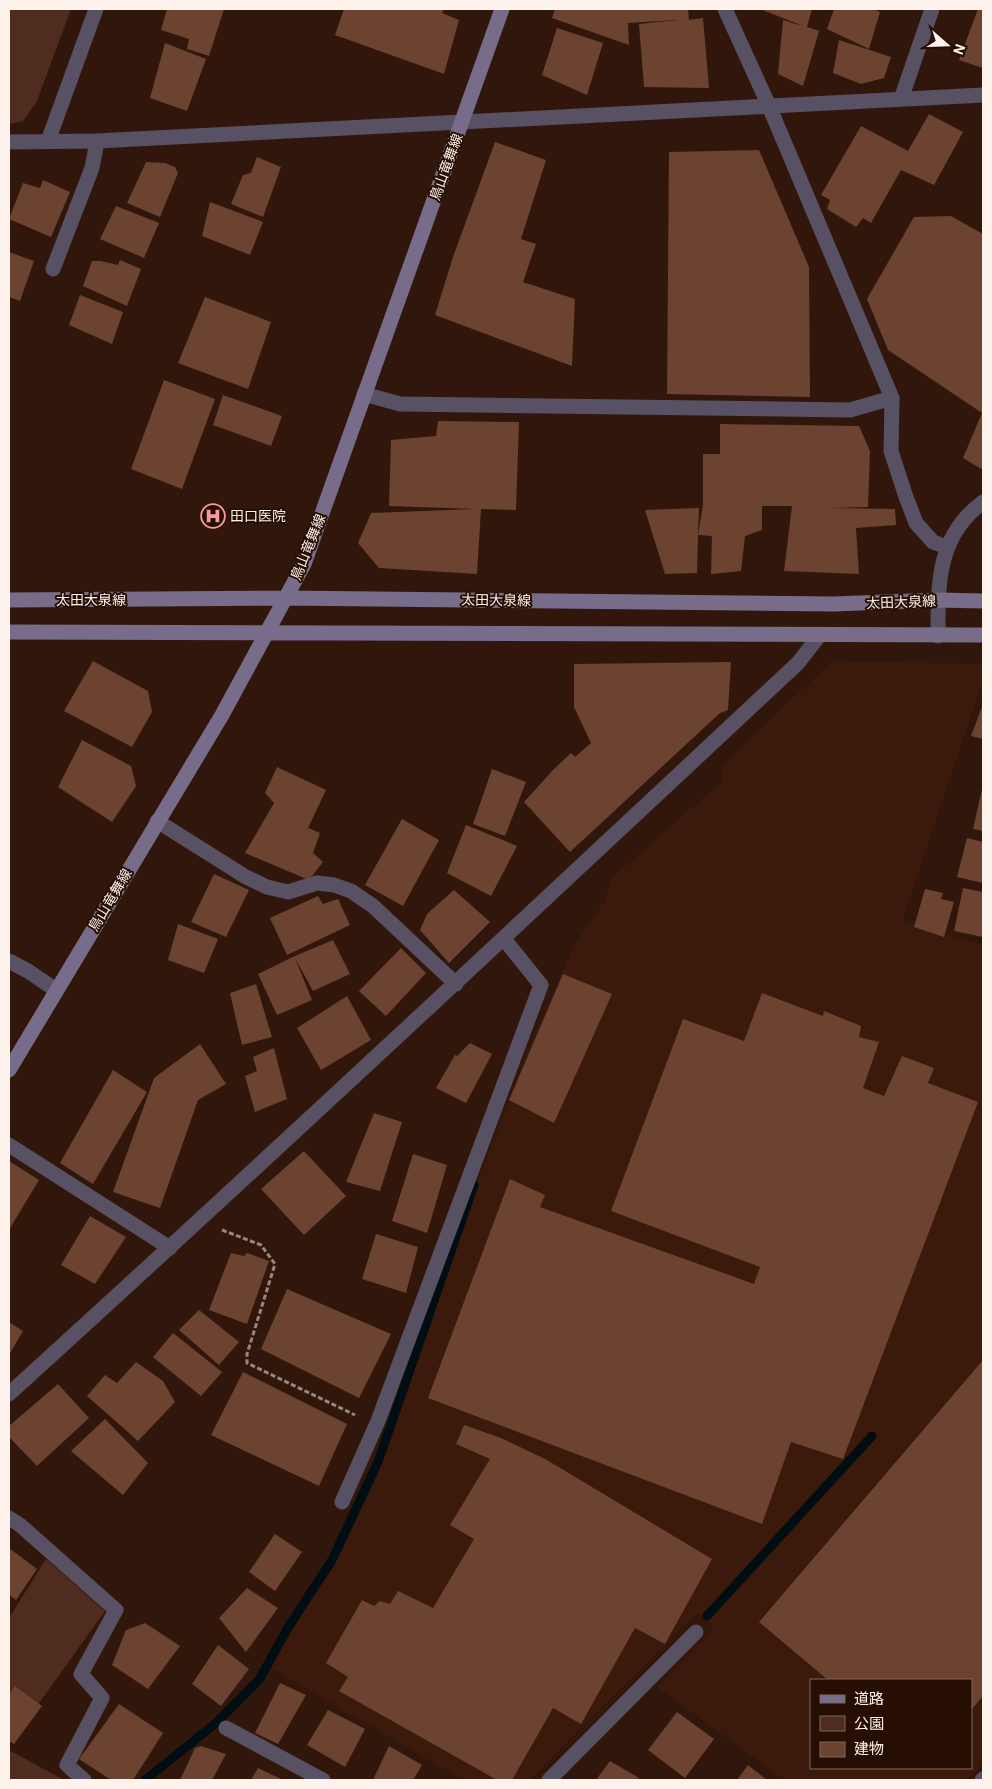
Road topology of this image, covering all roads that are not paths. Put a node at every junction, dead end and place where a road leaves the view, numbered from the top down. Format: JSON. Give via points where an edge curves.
{"nodes":[{"id":1,"x":96,"y":9,"type":"edge"},
{"id":2,"x":502,"y":9,"type":"edge"},
{"id":3,"x":725,"y":9,"type":"edge"},
{"id":4,"x":932,"y":9,"type":"edge"},
{"id":5,"x":983,"y":95,"type":"edge"},
{"id":6,"x":901,"y":99,"type":"junction"},
{"id":7,"x":769,"y":106,"type":"junction"},
{"id":8,"x":463,"y":122,"type":"junction"},
{"id":9,"x":97,"y":140,"type":"junction"},
{"id":10,"x":48,"y":141,"type":"junction"},
{"id":11,"x":9,"y":142,"type":"edge"},
{"id":12,"x":53,"y":269,"type":"dead end"},
{"id":13,"x":364,"y":394,"type":"junction"},
{"id":14,"x":892,"y":398,"type":"junction"},
{"id":15,"x":983,"y":502,"type":"edge"},
{"id":16,"x":947,"y":548,"type":"junction"},
{"id":17,"x":285,"y":598,"type":"junction"},
{"id":18,"x":9,"y":600,"type":"edge"},
{"id":19,"x":938,"y":600,"type":"junction"},
{"id":20,"x":983,"y":601,"type":"edge"},
{"id":21,"x":9,"y":632,"type":"edge"},
{"id":22,"x":265,"y":634,"type":"junction"},
{"id":23,"x":983,"y":635,"type":"edge"},
{"id":24,"x":819,"y":636,"type":"junction"},
{"id":25,"x":938,"y":636,"type":"junction"},
{"id":26,"x":157,"y":821,"type":"junction"},
{"id":27,"x":504,"y":939,"type":"junction"},
{"id":28,"x":9,"y":961,"type":"edge"},
{"id":29,"x":456,"y":984,"type":"junction"},
{"id":30,"x":56,"y":990,"type":"junction"},
{"id":31,"x":9,"y":1070,"type":"edge"},
{"id":32,"x":9,"y":1145,"type":"edge"},
{"id":33,"x":170,"y":1248,"type":"junction"},
{"id":34,"x":9,"y":1394,"type":"edge"},
{"id":35,"x":342,"y":1502,"type":"dead end"},
{"id":36,"x":9,"y":1518,"type":"edge"},
{"id":37,"x":696,"y":1632,"type":"dead end"},
{"id":38,"x":226,"y":1728,"type":"dead end"},
{"id":39,"x":84,"y":1780,"type":"edge"},
{"id":40,"x":323,"y":1780,"type":"edge"},
{"id":41,"x":549,"y":1780,"type":"edge"}],
"edges":[{"from":1,"to":10,"type":"street"},
{"from":2,"to":8,"type":"main road","name":"鳥山竜舞線"},
{"from":3,"to":7,"type":"street"},
{"from":4,"to":6,"type":"street"},
{"from":5,"to":6,"type":"street"},
{"from":6,"to":7,"type":"street"},
{"from":7,"to":8,"type":"street"},
{"from":7,"to":14,"type":"street"},
{"from":8,"to":9,"type":"street"},
{"from":8,"to":13,"type":"main road","name":"鳥山竜舞線"},
{"from":9,"to":10,"type":"street"},
{"from":9,"to":12,"type":"street","via":[[92,168]]},
{"from":10,"to":11,"type":"street"},
{"from":13,"to":14,"type":"street","via":[[400,404],[850,410]]},
{"from":13,"to":17,"type":"main road","name":"鳥山竜舞線","via":[[304,564]]},
{"from":14,"to":16,"type":"street","via":[[891,451],[906,498],[916,523],[925,535]]},
{"from":15,"to":16,"type":"street","via":[[964,519]]},
{"from":16,"to":19,"type":"street"},
{"from":17,"to":18,"type":"main road","name":"太田大泉線"},
{"from":17,"to":19,"type":"main road","name":"太田大泉線","via":[[834,604]]},
{"from":17,"to":22,"type":"main road","name":"鳥山竜舞線"},
{"from":19,"to":20,"type":"main road","name":"太田大泉線"},
{"from":19,"to":25,"type":"street"},
{"from":21,"to":22,"type":"main road"},
{"from":22,"to":24,"type":"main road"},
{"from":22,"to":26,"type":"main road","name":"鳥山竜舞線","via":[[241,683]]},
{"from":23,"to":25,"type":"main road"},
{"from":24,"to":25,"type":"main road"},
{"from":24,"to":27,"type":"street","via":[[798,663]]},
{"from":26,"to":29,"type":"street","via":[[267,887],[288,892],[317,883],[350,891],[373,906]]},
{"from":26,"to":30,"type":"main road","name":"鳥山竜舞線"},
{"from":27,"to":29,"type":"street"},
{"from":27,"to":35,"type":"street","via":[[541,985],[376,1425]]},
{"from":28,"to":30,"type":"street"},
{"from":29,"to":33,"type":"street"},
{"from":30,"to":31,"type":"main road","name":"鳥山竜舞線"},
{"from":32,"to":33,"type":"street"},
{"from":33,"to":34,"type":"street"},
{"from":36,"to":39,"type":"street","via":[[116,1610],[81,1674],[102,1698],[66,1765]]},
{"from":37,"to":41,"type":"street"},
{"from":38,"to":40,"type":"street"}]}
